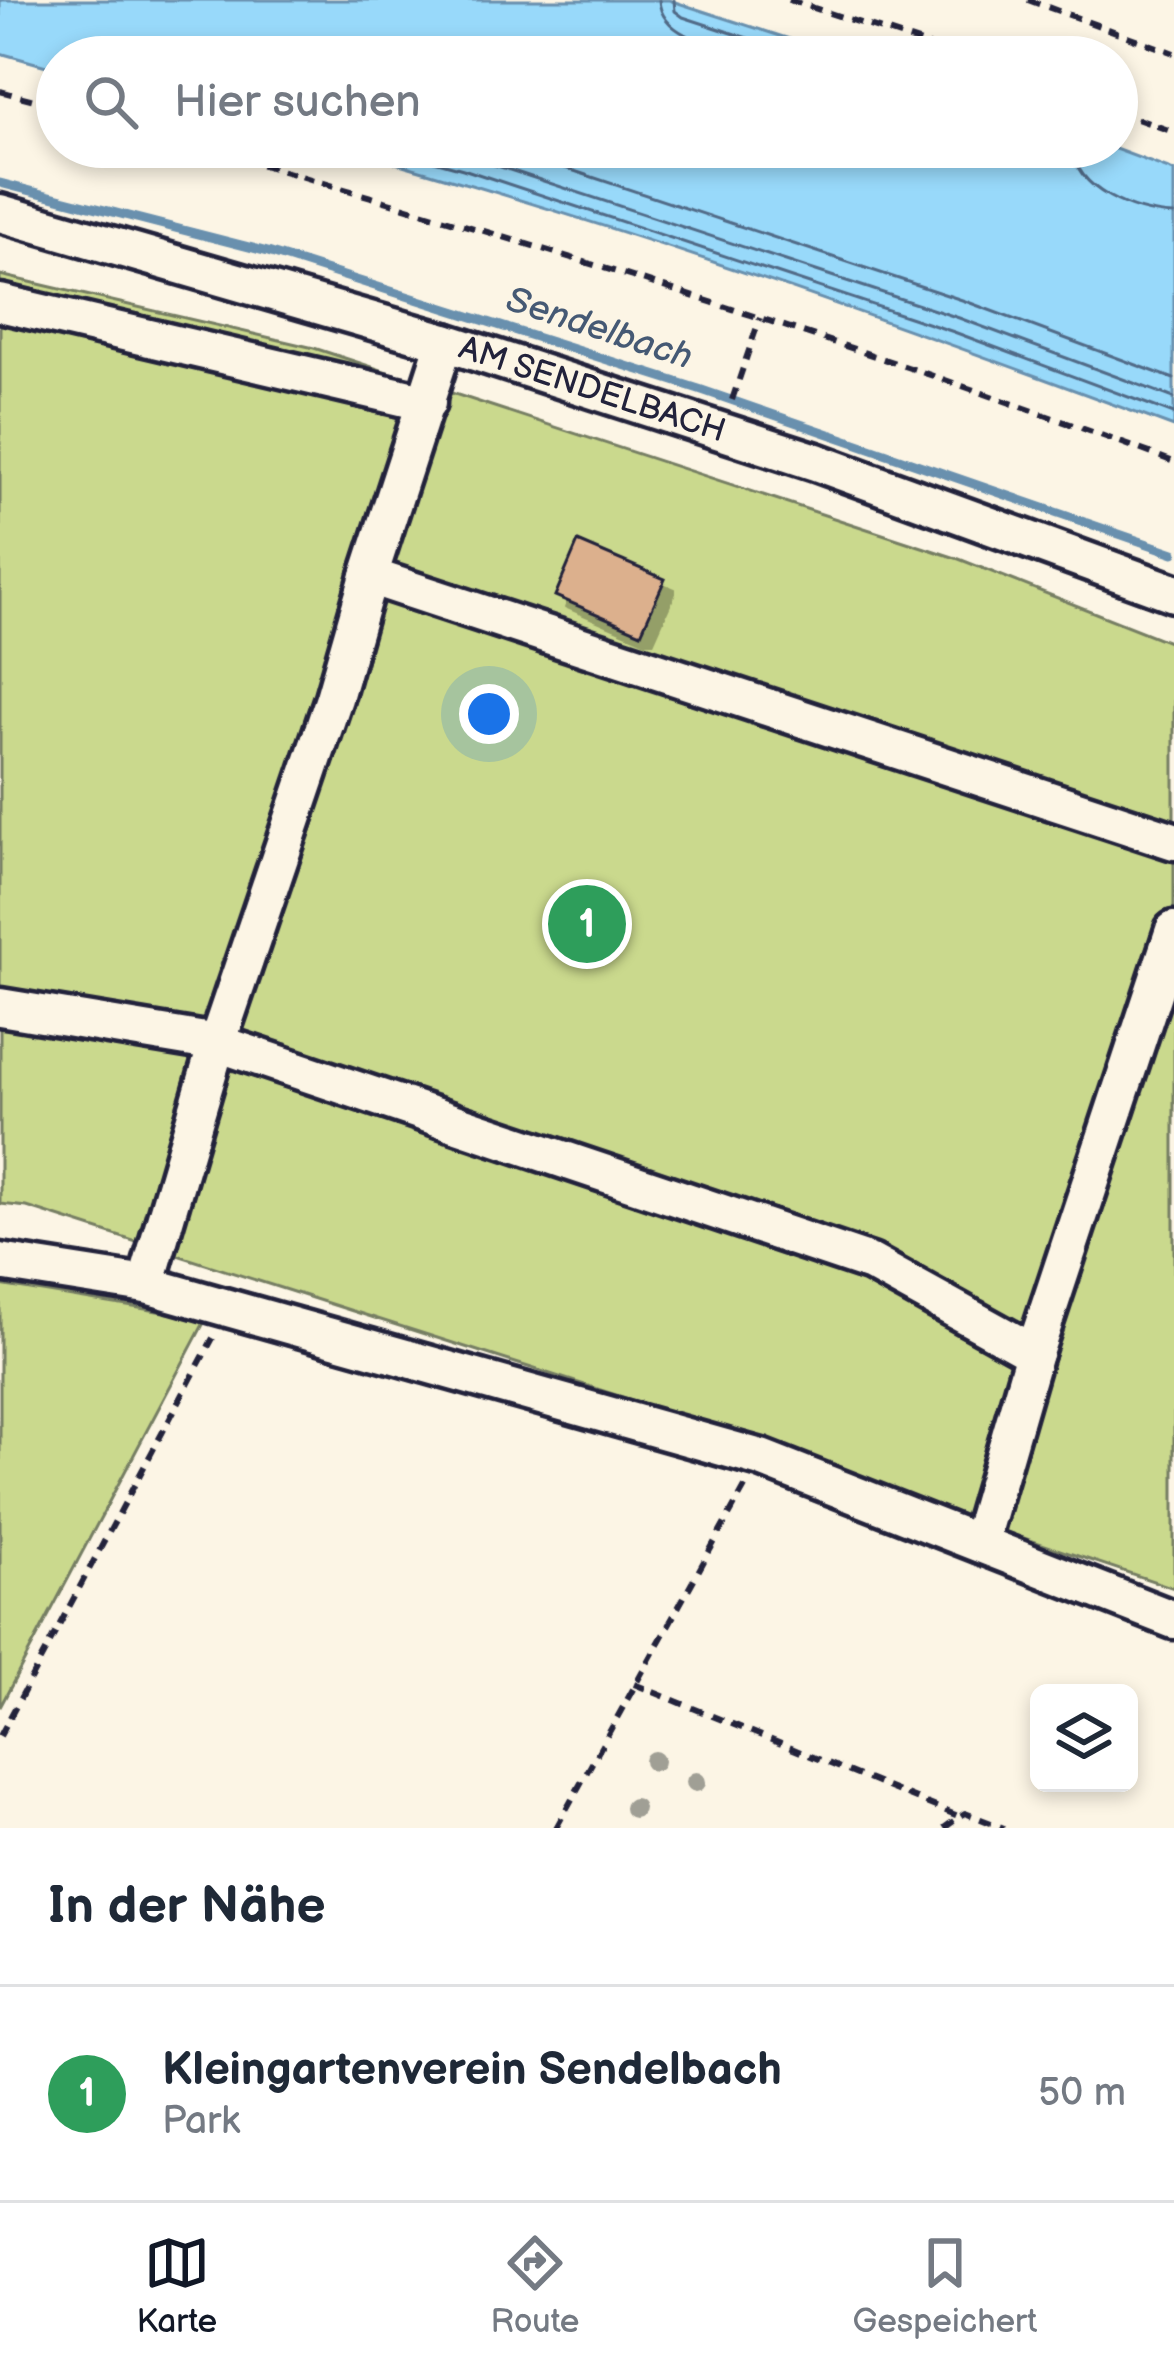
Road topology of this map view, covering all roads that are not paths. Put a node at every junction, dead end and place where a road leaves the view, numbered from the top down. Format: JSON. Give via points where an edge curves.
{"nodes":[{"id":1,"x":0,"y":213,"type":"edge"},
{"id":2,"x":0,"y":303,"type":"edge"},
{"id":3,"x":445,"y":341,"type":"junction"},
{"id":4,"x":427,"y":403,"type":"junction"},
{"id":5,"x":369,"y":576,"type":"junction"},
{"id":6,"x":1174,"y":592,"type":"edge"},
{"id":7,"x":1174,"y":841,"type":"edge"},
{"id":8,"x":1174,"y":930,"type":"edge"},
{"id":9,"x":0,"y":1007,"type":"edge"},
{"id":10,"x":217,"y":1043,"type":"junction"},
{"id":11,"x":0,"y":1262,"type":"edge"},
{"id":12,"x":146,"y":1285,"type":"junction"},
{"id":13,"x":1034,"y":1353,"type":"junction"},
{"id":14,"x":980,"y":1543,"type":"junction"},
{"id":15,"x":1174,"y":1620,"type":"edge"}],
"edges":[{"from":1,"to":3,"type":"street","name":"AM SENDELBACH"},
{"from":2,"to":4,"type":"street"},
{"from":3,"to":4,"type":"street"},
{"from":3,"to":6,"type":"street","name":"AM SENDELBACH"},
{"from":4,"to":5,"type":"street"},
{"from":5,"to":7,"type":"street"},
{"from":5,"to":10,"type":"street"},
{"from":8,"to":13,"type":"street"},
{"from":9,"to":10,"type":"street"},
{"from":10,"to":12,"type":"street"},
{"from":10,"to":13,"type":"street","via":[[871,1263]]},
{"from":11,"to":12,"type":"street"},
{"from":12,"to":14,"type":"street","via":[[761,1458]]},
{"from":13,"to":14,"type":"street"},
{"from":14,"to":15,"type":"street"}]}
